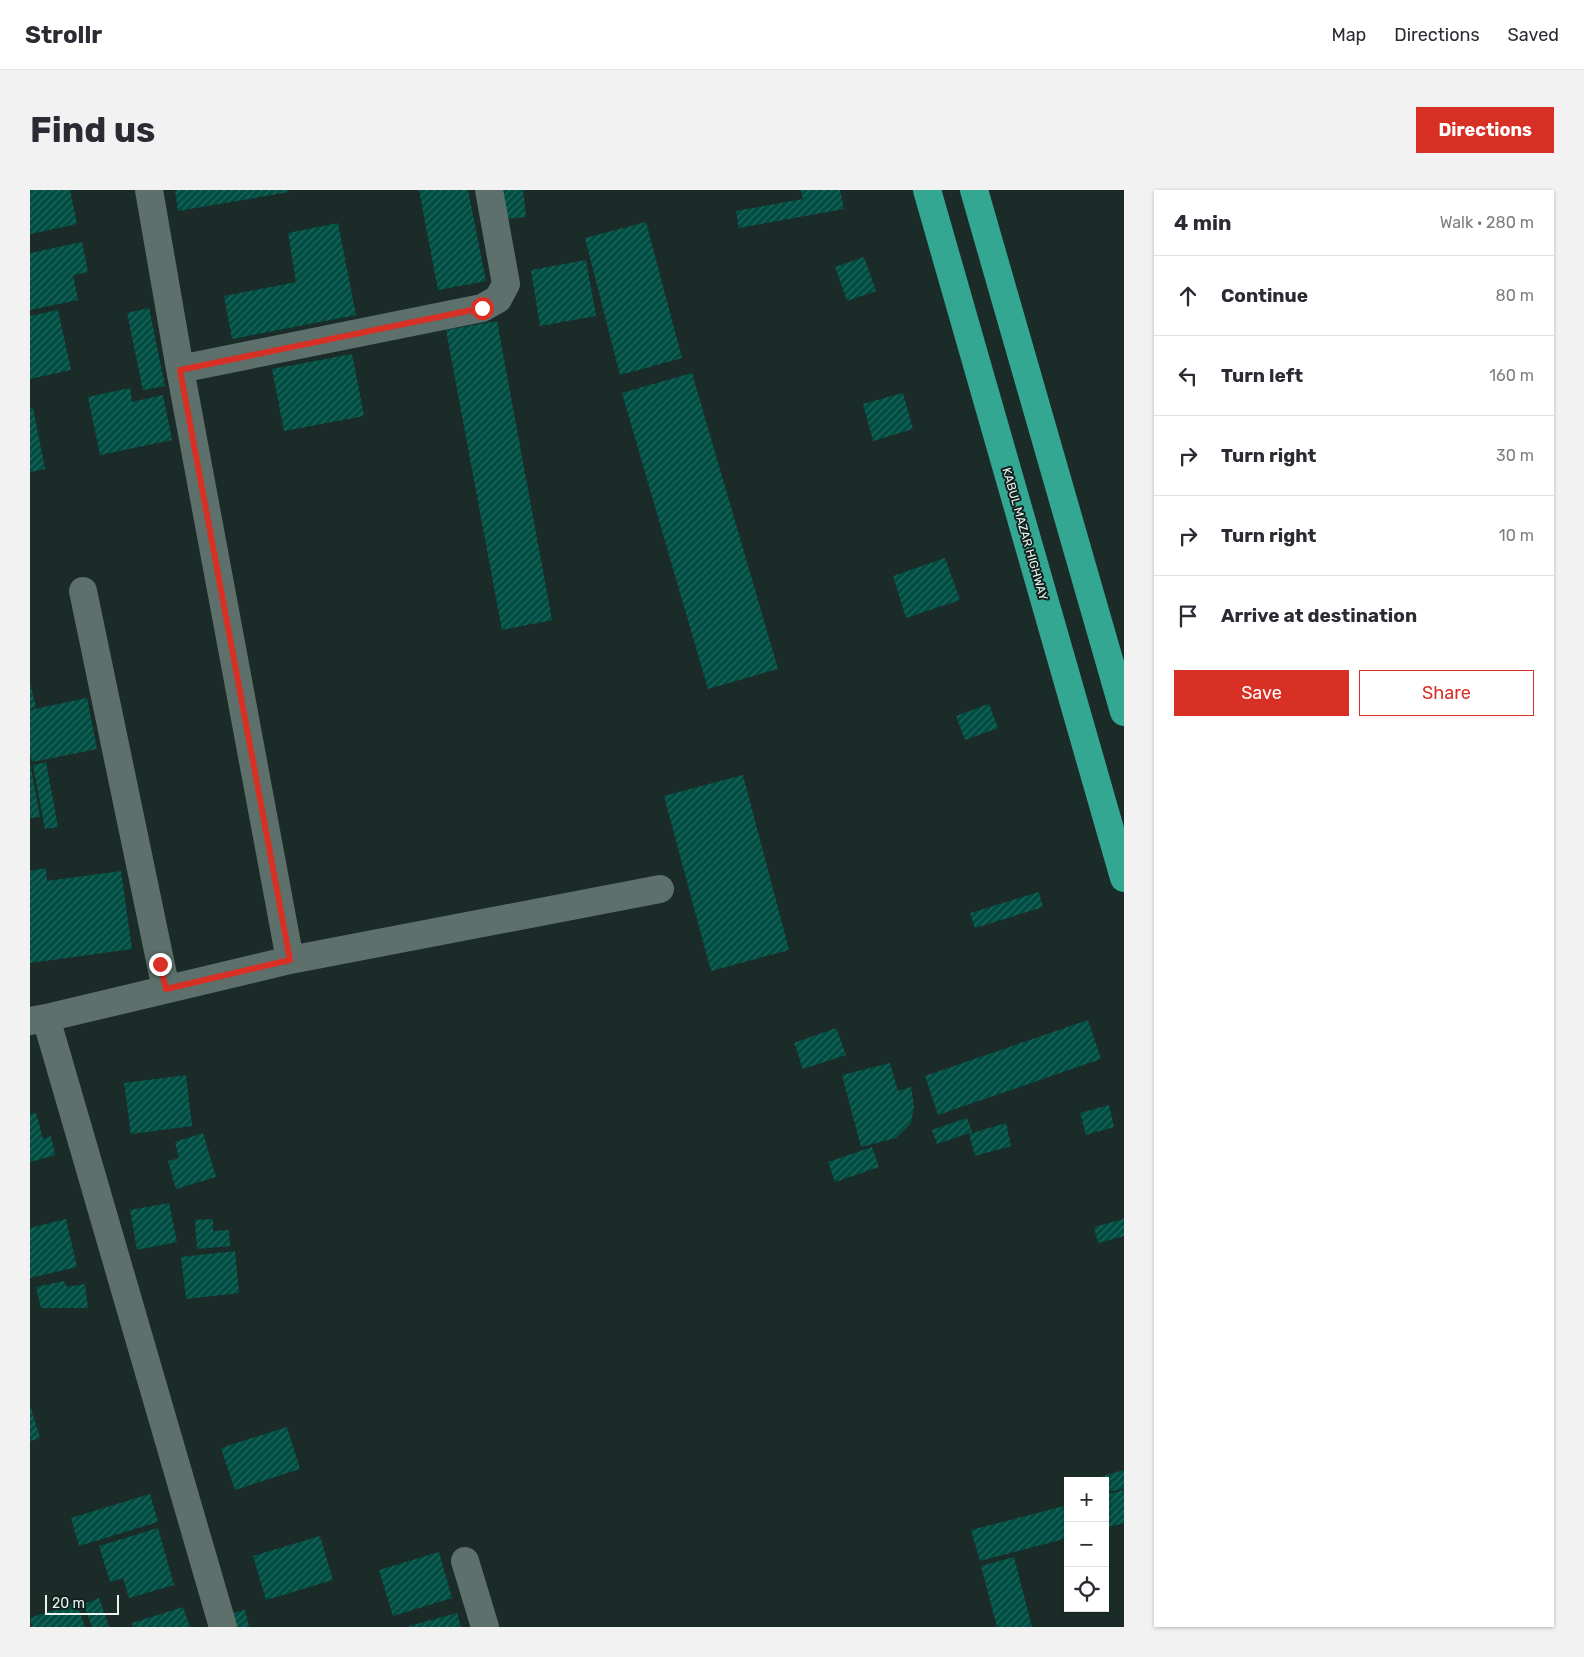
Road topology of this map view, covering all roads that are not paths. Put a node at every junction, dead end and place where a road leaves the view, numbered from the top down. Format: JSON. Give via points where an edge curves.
{"nodes":[{"id":1,"x":148,"y":190,"type":"edge"},
{"id":2,"x":489,"y":190,"type":"edge"},
{"id":3,"x":927,"y":190,"type":"edge"},
{"id":4,"x":974,"y":190,"type":"edge"},
{"id":5,"x":180,"y":370,"type":"junction"},
{"id":6,"x":83,"y":592,"type":"dead end"},
{"id":7,"x":1124,"y":712,"type":"edge"},
{"id":8,"x":1124,"y":878,"type":"edge"},
{"id":9,"x":660,"y":889,"type":"dead end"},
{"id":10,"x":290,"y":960,"type":"junction"},
{"id":11,"x":166,"y":989,"type":"junction"},
{"id":12,"x":38,"y":1019,"type":"edge"},
{"id":13,"x":465,"y":1561,"type":"dead end"},
{"id":14,"x":223,"y":1627,"type":"edge"},
{"id":15,"x":485,"y":1627,"type":"edge"}],
"edges":[{"from":1,"to":5,"type":"street"},
{"from":2,"to":5,"type":"street","via":[[506,284],[498,299],[482,308]]},
{"from":3,"to":8,"type":"highway","name":"KABUL MAZAR HIGHWAY"},
{"from":4,"to":7,"type":"highway"},
{"from":5,"to":10,"type":"street"},
{"from":6,"to":11,"type":"street"},
{"from":9,"to":10,"type":"street"},
{"from":10,"to":11,"type":"street"},
{"from":11,"to":12,"type":"street"},
{"from":12,"to":14,"type":"street"},
{"from":13,"to":15,"type":"street"}]}
